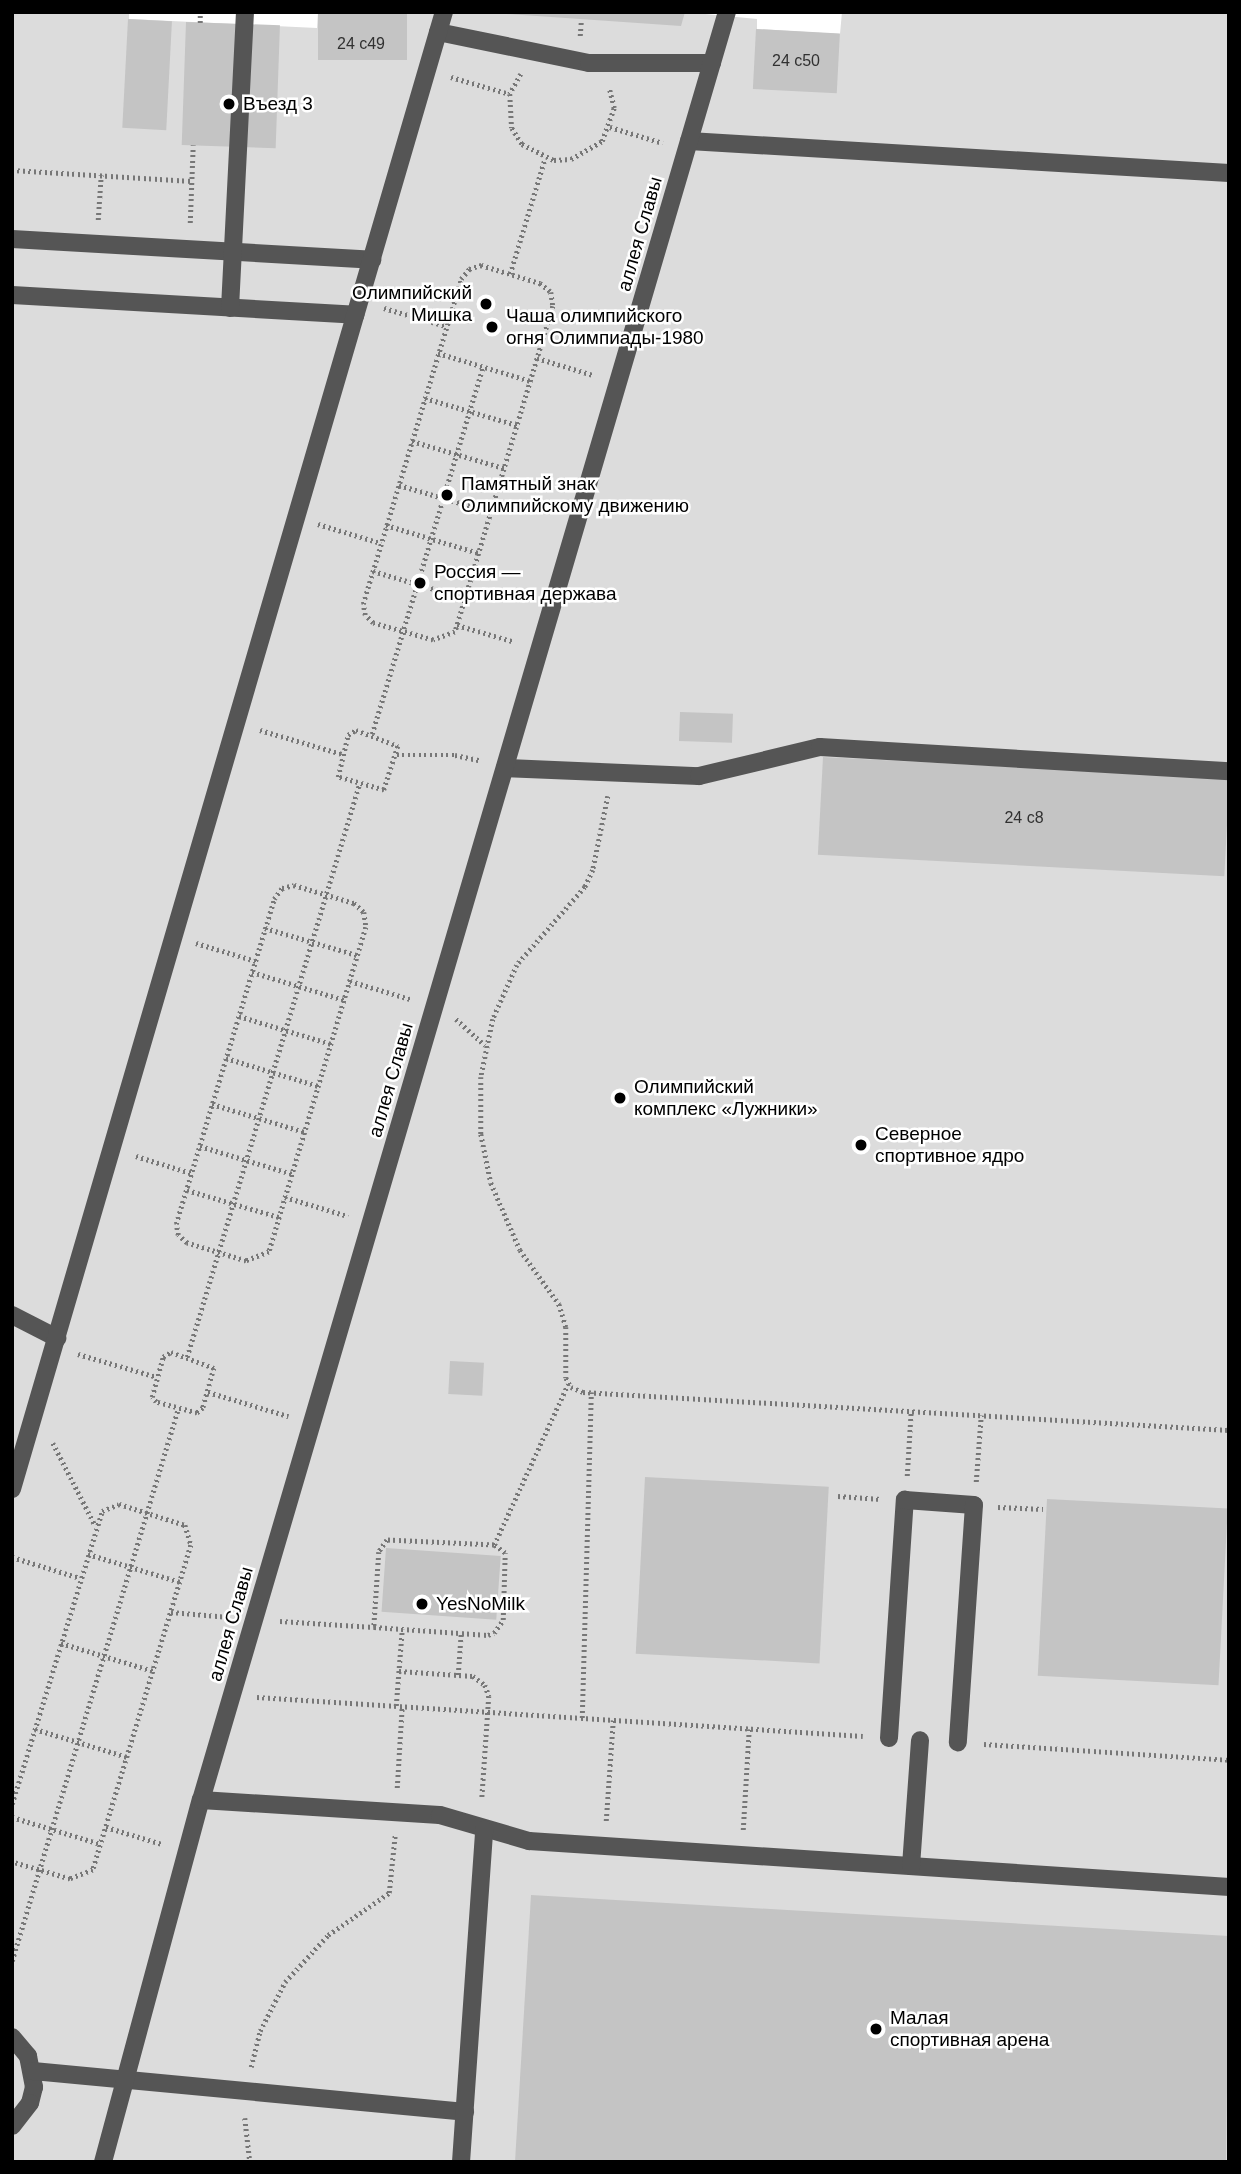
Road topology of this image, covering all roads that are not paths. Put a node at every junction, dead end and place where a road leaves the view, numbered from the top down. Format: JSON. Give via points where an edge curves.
{"nodes":[{"id":1,"x":245,"y":12,"type":"edge"},
{"id":2,"x":444,"y":12,"type":"edge"},
{"id":3,"x":727,"y":12,"type":"edge"},
{"id":4,"x":438,"y":32,"type":"junction"},
{"id":5,"x":712,"y":63,"type":"junction"},
{"id":6,"x":688,"y":146,"type":"junction"},
{"id":7,"x":1229,"y":173,"type":"edge"},
{"id":8,"x":12,"y":239,"type":"edge"},
{"id":9,"x":233,"y":252,"type":"junction"},
{"id":10,"x":372,"y":260,"type":"junction"},
{"id":11,"x":12,"y":295,"type":"edge"},
{"id":12,"x":230,"y":308,"type":"junction"},
{"id":13,"x":358,"y":308,"type":"junction"},
{"id":14,"x":505,"y":768,"type":"junction"},
{"id":15,"x":1229,"y":771,"type":"edge"},
{"id":16,"x":12,"y":1315,"type":"edge"},
{"id":17,"x":55,"y":1342,"type":"junction"},
{"id":18,"x":12,"y":1489,"type":"edge"},
{"id":19,"x":889,"y":1738,"type":"road end"},
{"id":20,"x":920,"y":1740,"type":"dead end"},
{"id":21,"x":958,"y":1742,"type":"road end"},
{"id":22,"x":201,"y":1800,"type":"junction"},
{"id":23,"x":482,"y":1829,"type":"junction"},
{"id":24,"x":911,"y":1866,"type":"junction"},
{"id":25,"x":1229,"y":1887,"type":"edge"},
{"id":26,"x":12,"y":2037,"type":"edge"},
{"id":27,"x":33,"y":2071,"type":"junction"},
{"id":28,"x":124,"y":2081,"type":"junction"},
{"id":29,"x":465,"y":2112,"type":"junction"},
{"id":30,"x":12,"y":2126,"type":"edge"},
{"id":31,"x":103,"y":2162,"type":"edge"},
{"id":32,"x":461,"y":2162,"type":"edge"}],
"edges":[{"from":1,"to":9,"type":"street"},
{"from":2,"to":4,"type":"street"},
{"from":3,"to":5,"type":"street","name":"аллея Славы"},
{"from":4,"to":5,"type":"street","via":[[589,63]]},
{"from":4,"to":10,"type":"street"},
{"from":5,"to":6,"type":"street","name":"аллея Славы"},
{"from":6,"to":7,"type":"street"},
{"from":6,"to":14,"type":"street","name":"аллея Славы"},
{"from":8,"to":9,"type":"street"},
{"from":9,"to":10,"type":"street"},
{"from":9,"to":12,"type":"street"},
{"from":10,"to":13,"type":"street"},
{"from":11,"to":12,"type":"street"},
{"from":12,"to":13,"type":"street"},
{"from":13,"to":17,"type":"street"},
{"from":14,"to":15,"type":"street","via":[[711,775],[820,747]]},
{"from":14,"to":22,"type":"street","name":"аллея Славы"},
{"from":16,"to":17,"type":"street"},
{"from":17,"to":18,"type":"street"},
{"from":19,"to":21,"type":"street","via":[[905,1500],[974,1505]]},
{"from":20,"to":24,"type":"street"},
{"from":22,"to":23,"type":"street","via":[[449,1817]]},
{"from":22,"to":28,"type":"street","name":"аллея Славы"},
{"from":23,"to":24,"type":"street","via":[[519,1840]]},
{"from":23,"to":29,"type":"street"},
{"from":24,"to":25,"type":"street"},
{"from":26,"to":27,"type":"street","via":[[28,2056]]},
{"from":27,"to":28,"type":"street"},
{"from":27,"to":30,"type":"street","via":[[30,2103]]},
{"from":28,"to":29,"type":"street"},
{"from":28,"to":31,"type":"street","name":"аллея Славы"},
{"from":29,"to":32,"type":"street"}]}
